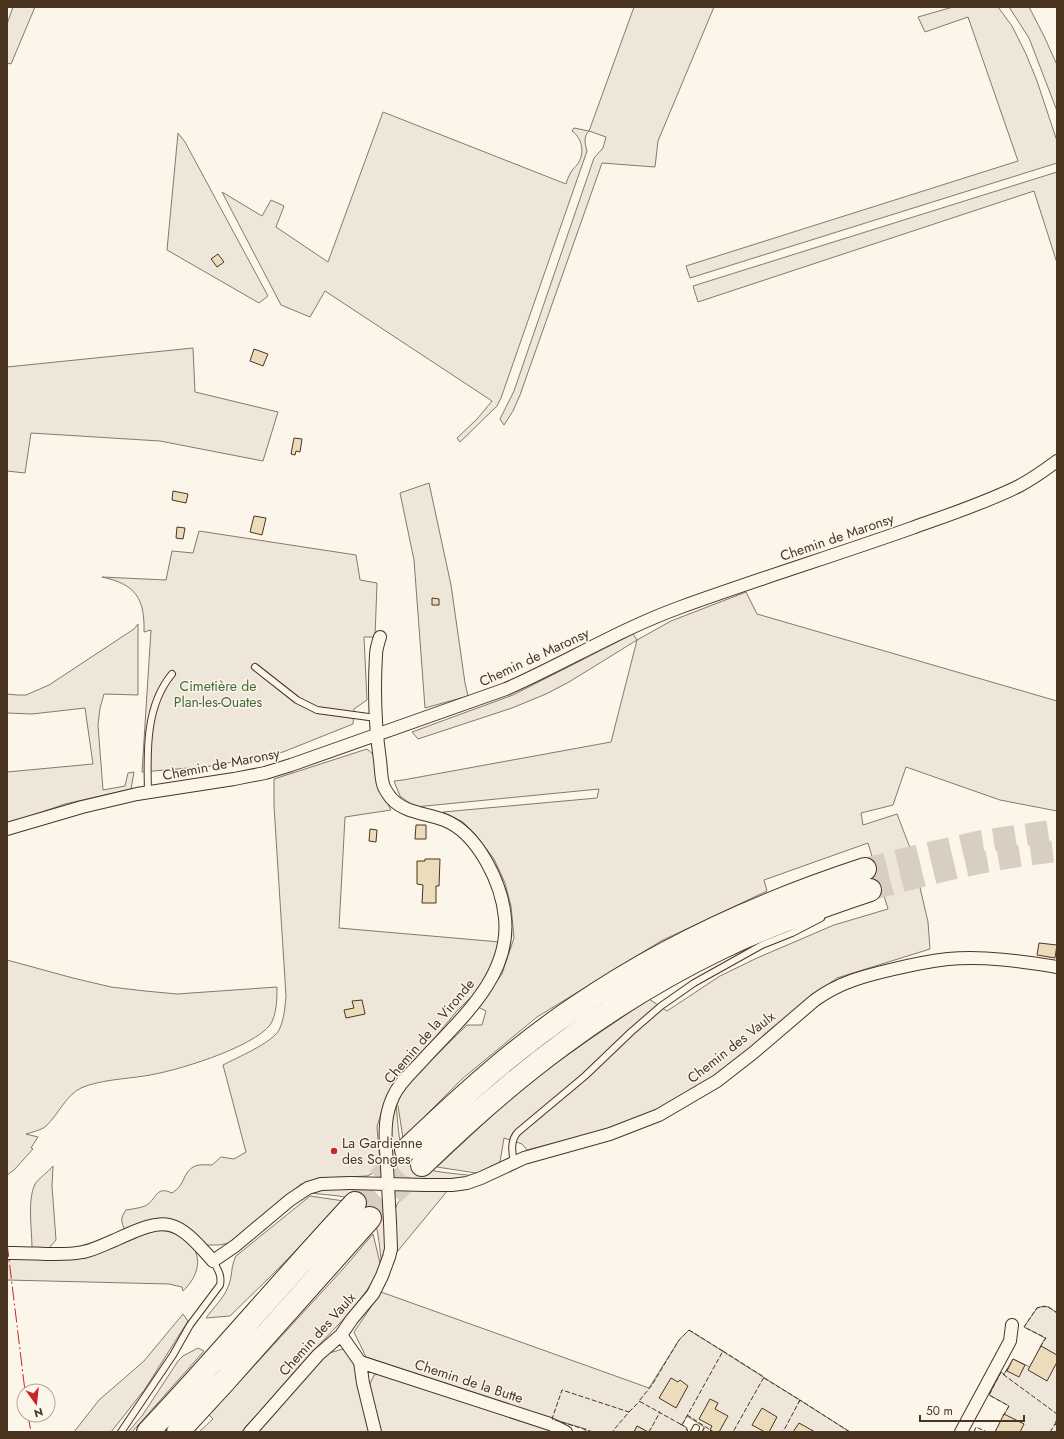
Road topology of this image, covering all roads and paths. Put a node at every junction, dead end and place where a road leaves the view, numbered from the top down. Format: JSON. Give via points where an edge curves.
{"nodes":[{"id":1,"x":1057,"y":461,"type":"edge"},
{"id":2,"x":380,"y":638,"type":"dead end"},
{"id":3,"x":255,"y":667,"type":"dead end"},
{"id":4,"x":172,"y":674,"type":"dead end"},
{"id":5,"x":376,"y":718,"type":"junction"},
{"id":6,"x":377,"y":735,"type":"junction"},
{"id":7,"x":148,"y":792,"type":"junction"},
{"id":8,"x":7,"y":829,"type":"edge"},
{"id":9,"x":865,"y":869,"type":"tunnel mouth"},
{"id":10,"x":870,"y":890,"type":"joint"},
{"id":11,"x":838,"y":908,"type":"dead end"},
{"id":12,"x":825,"y":915,"type":"dead end"},
{"id":13,"x":1057,"y":967,"type":"edge"},
{"id":14,"x":396,"y":1149,"type":"junction"},
{"id":15,"x":514,"y":1163,"type":"junction"},
{"id":16,"x":424,"y":1175,"type":"junction"},
{"id":17,"x":388,"y":1184,"type":"junction"},
{"id":18,"x":367,"y":1207,"type":"junction"},
{"id":19,"x":7,"y":1253,"type":"edge"},
{"id":20,"x":213,"y":1261,"type":"junction"},
{"id":21,"x":1012,"y":1325,"type":"dead end"},
{"id":22,"x":341,"y":1335,"type":"junction"},
{"id":23,"x":360,"y":1362,"type":"junction"},
{"id":24,"x":121,"y":1432,"type":"edge"},
{"id":25,"x":148,"y":1432,"type":"edge"},
{"id":26,"x":178,"y":1432,"type":"edge"},
{"id":27,"x":250,"y":1432,"type":"edge"},
{"id":28,"x":375,"y":1432,"type":"edge"},
{"id":29,"x":566,"y":1432,"type":"edge"},
{"id":30,"x":961,"y":1432,"type":"edge"}],
"edges":[{"from":1,"to":6,"type":"street","name":"Chemin de Maronsy","via":[[1020,485],[975,505],[660,615],[626,629],[506,689]]},
{"from":2,"to":5,"type":"street","name":"Chemin de la Vironde","via":[[376,654]]},
{"from":3,"to":5,"type":"lane","via":[[297,700],[317,710]]},
{"from":4,"to":7,"type":"lane","via":[[158,695],[152,718]]},
{"from":5,"to":6,"type":"street","name":"Chemin de la Vironde"},
{"from":6,"to":7,"type":"street","name":"Chemin de Maronsy","via":[[265,773]]},
{"from":6,"to":14,"type":"street","name":"Chemin de la Vironde","via":[[386,792],[408,810],[455,825],[477,847],[487,861],[499,887],[506,931],[502,954],[489,982],[468,1011],[398,1087],[389,1105],[386,1122]]},
{"from":7,"to":8,"type":"street","name":"Chemin de Maronsy","via":[[82,807]]},
{"from":9,"to":14,"type":"highway","via":[[748,912],[681,944],[615,982],[550,1025]]},
{"from":10,"to":11,"type":"lane"},
{"from":10,"to":16,"type":"highway","via":[[789,918],[742,939],[689,965],[595,1020],[536,1063],[480,1110]]},
{"from":12,"to":15,"type":"lane","via":[[792,933],[762,945],[694,983],[661,1006],[585,1076],[514,1136]]},
{"from":13,"to":15,"type":"street","name":"Chemin des Vaulx","via":[[993,959],[947,959],[850,980],[815,1000],[716,1081],[659,1114],[610,1134]]},
{"from":14,"to":17,"type":"street","name":"Chemin de la Vironde","bridge":true},
{"from":15,"to":16,"type":"street","name":"Chemin des Vaulx","via":[[467,1183],[452,1185]]},
{"from":16,"to":17,"type":"street","name":"Chemin des Vaulx","bridge":true},
{"from":17,"to":18,"type":"street","name":"Chemin des Vaulx","bridge":true},
{"from":17,"to":18,"type":"street","name":"Chemin des Vaulx","bridge":true},
{"from":18,"to":20,"type":"street","name":"Chemin des Vaulx","via":[[321,1184],[308,1188]]},
{"from":18,"to":22,"type":"street","name":"Chemin des Vaulx","via":[[391,1249],[387,1265],[373,1294]]},
{"from":18,"to":25,"type":"highway","via":[[328,1232]]},
{"from":18,"to":26,"type":"highway","via":[[224,1382]]},
{"from":19,"to":20,"type":"street","via":[[83,1252],[147,1226],[160,1224],[183,1230]]},
{"from":20,"to":24,"type":"lane","via":[[220,1273],[220,1285],[190,1325]]},
{"from":21,"to":30,"type":"street","via":[[1010,1341]]},
{"from":22,"to":23,"type":"street"},
{"from":22,"to":27,"type":"street","name":"Chemin des Vaulx","via":[[318,1356]]},
{"from":23,"to":28,"type":"street"},
{"from":23,"to":29,"type":"street","name":"Chemin de la Butte","via":[[550,1424]]}]}
